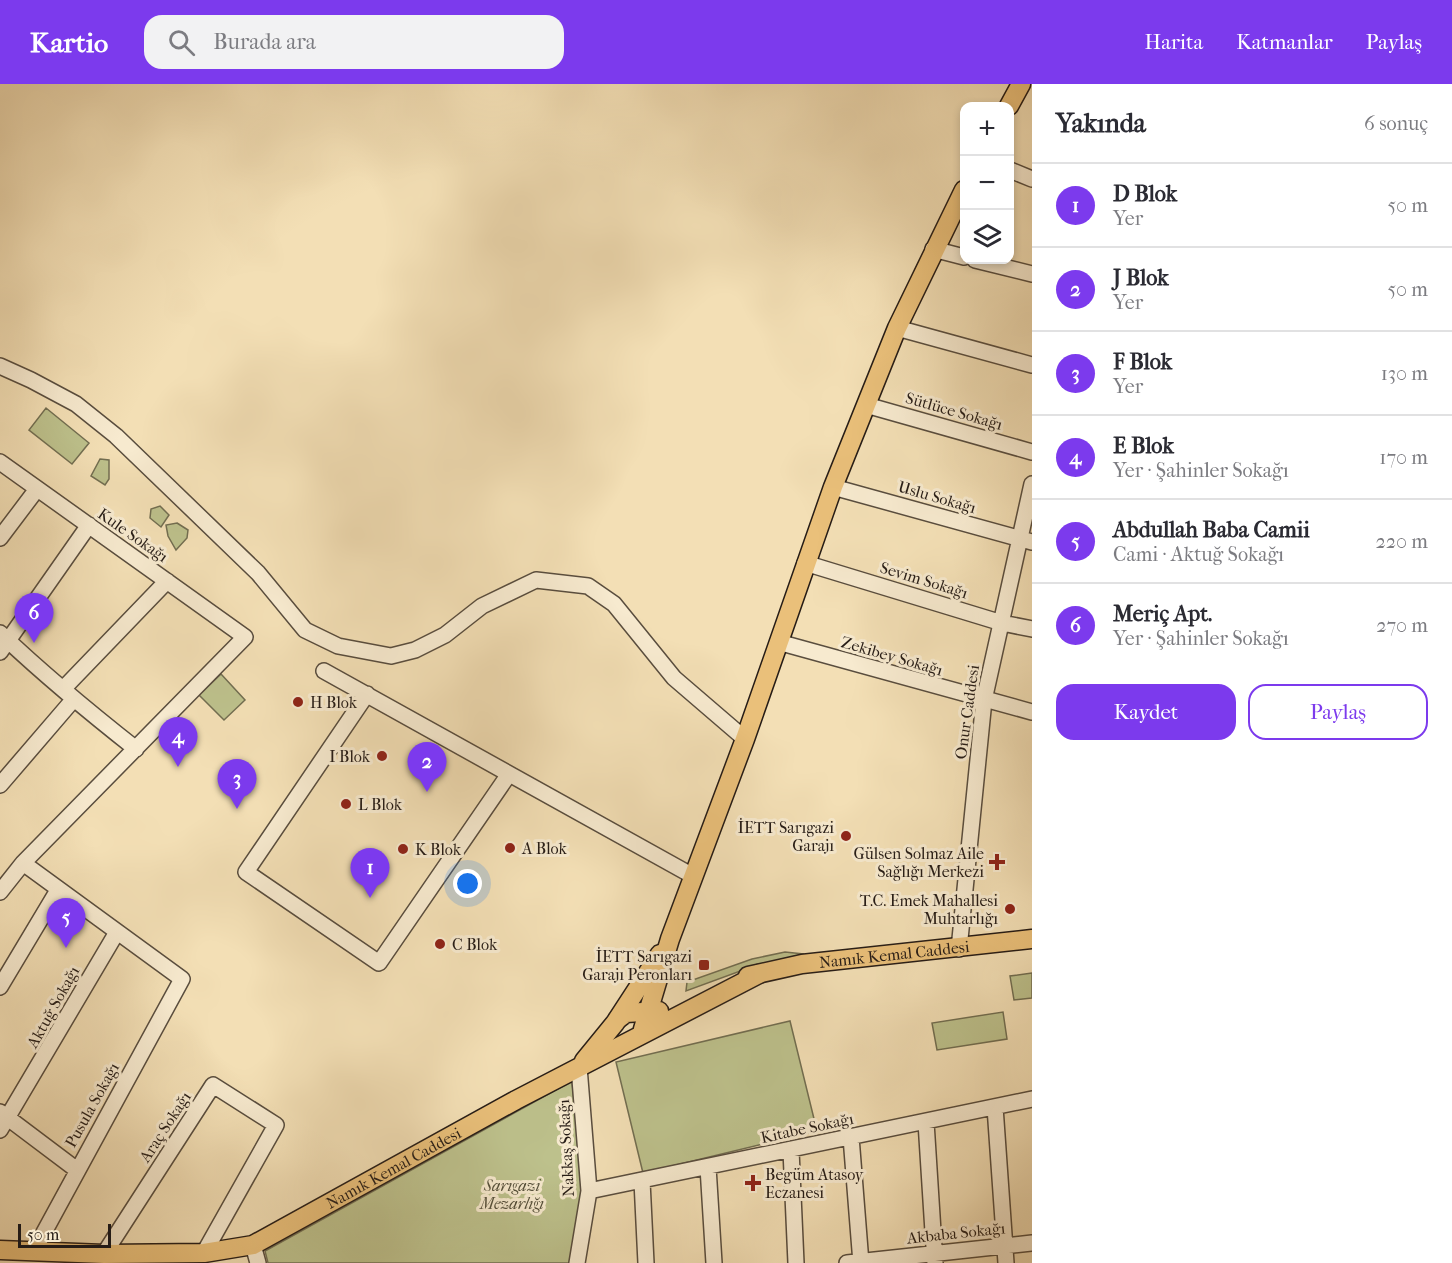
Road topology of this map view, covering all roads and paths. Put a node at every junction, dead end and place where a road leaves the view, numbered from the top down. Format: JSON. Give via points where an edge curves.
{"nodes":[{"id":1,"x":1021,"y":84,"type":"edge"},
{"id":2,"x":1011,"y":102,"type":"edge"},
{"id":3,"x":1014,"y":172,"type":"edge"},
{"id":4,"x":1032,"y":179,"type":"edge"},
{"id":5,"x":960,"y":198,"type":"edge"},
{"id":6,"x":933,"y":249,"type":"junction"},
{"id":7,"x":960,"y":256,"type":"edge"},
{"id":8,"x":991,"y":264,"type":"edge"},
{"id":9,"x":1032,"y":274,"type":"edge"},
{"id":10,"x":897,"y":328,"type":"junction"},
{"id":11,"x":1032,"y":365,"type":"edge"},
{"id":12,"x":0,"y":366,"type":"edge"},
{"id":13,"x":866,"y":405,"type":"junction"},
{"id":14,"x":1032,"y":452,"type":"edge"},
{"id":15,"x":0,"y":462,"type":"edge"},
{"id":16,"x":1032,"y":484,"type":"edge"},
{"id":17,"x":833,"y":486,"type":"junction"},
{"id":18,"x":37,"y":489,"type":"junction"},
{"id":19,"x":89,"y":525,"type":"junction"},
{"id":20,"x":0,"y":538,"type":"edge"},
{"id":21,"x":1025,"y":540,"type":"edge"},
{"id":22,"x":805,"y":563,"type":"junction"},
{"id":23,"x":167,"y":581,"type":"junction"},
{"id":24,"x":1002,"y":623,"type":"junction"},
{"id":25,"x":1032,"y":629,"type":"edge"},
{"id":26,"x":3,"y":642,"type":"edge"},
{"id":27,"x":778,"y":642,"type":"junction"},
{"id":28,"x":324,"y":670,"type":"dead end"},
{"id":29,"x":68,"y":694,"type":"junction"},
{"id":30,"x":367,"y":694,"type":"junction"},
{"id":31,"x":984,"y":700,"type":"junction"},
{"id":32,"x":1032,"y":712,"type":"edge"},
{"id":33,"x":745,"y":739,"type":"junction"},
{"id":34,"x":136,"y":749,"type":"junction"},
{"id":35,"x":509,"y":774,"type":"junction"},
{"id":36,"x":0,"y":785,"type":"edge"},
{"id":37,"x":23,"y":863,"type":"junction"},
{"id":38,"x":693,"y":876,"type":"junction"},
{"id":39,"x":58,"y":890,"type":"junction"},
{"id":40,"x":0,"y":892,"type":"edge"},
{"id":41,"x":117,"y":932,"type":"junction"},
{"id":42,"x":670,"y":939,"type":"junction"},
{"id":43,"x":1032,"y":939,"type":"edge"},
{"id":44,"x":959,"y":949,"type":"junction"},
{"id":45,"x":759,"y":974,"type":"junction"},
{"id":46,"x":0,"y":987,"type":"edge"},
{"id":47,"x":621,"y":1018,"type":"junction"},
{"id":48,"x":640,"y":1029,"type":"junction"},
{"id":49,"x":579,"y":1067,"type":"junction"},
{"id":50,"x":1032,"y":1099,"type":"edge"},
{"id":51,"x":995,"y":1107,"type":"junction"},
{"id":52,"x":3,"y":1120,"type":"edge"},
{"id":53,"x":926,"y":1122,"type":"junction"},
{"id":54,"x":851,"y":1137,"type":"junction"},
{"id":55,"x":791,"y":1149,"type":"junction"},
{"id":56,"x":708,"y":1167,"type":"junction"},
{"id":57,"x":77,"y":1170,"type":"junction"},
{"id":58,"x":642,"y":1181,"type":"junction"},
{"id":59,"x":589,"y":1191,"type":"junction"},
{"id":60,"x":1032,"y":1243,"type":"edge"},
{"id":61,"x":253,"y":1245,"type":"junction"},
{"id":62,"x":1005,"y":1246,"type":"junction"},
{"id":63,"x":35,"y":1249,"type":"junction"},
{"id":64,"x":0,"y":1250,"type":"edge"},
{"id":65,"x":204,"y":1253,"type":"junction"},
{"id":66,"x":104,"y":1254,"type":"junction"},
{"id":67,"x":935,"y":1258,"type":"edge"},
{"id":68,"x":857,"y":1262,"type":"edge"},
{"id":69,"x":258,"y":1263,"type":"edge"},
{"id":70,"x":577,"y":1263,"type":"edge"},
{"id":71,"x":646,"y":1263,"type":"edge"},
{"id":72,"x":714,"y":1263,"type":"edge"},
{"id":73,"x":796,"y":1263,"type":"edge"},
{"id":74,"x":1006,"y":1263,"type":"edge"}],
"edges":[{"from":1,"to":2,"type":"main road"},
{"from":3,"to":4,"type":"street"},
{"from":5,"to":6,"type":"main road"},
{"from":6,"to":7,"type":"street"},
{"from":6,"to":10,"type":"main road"},
{"from":8,"to":9,"type":"street"},
{"from":10,"to":11,"type":"street"},
{"from":10,"to":13,"type":"main road"},
{"from":12,"to":33,"type":"street","via":[[76,404],[116,436],[258,573],[305,630],[338,646],[391,656],[415,650],[445,635],[482,606],[536,580],[588,586],[614,604],[674,678]]},
{"from":13,"to":14,"type":"street","name":"Sütlüce Sokağı"},
{"from":13,"to":17,"type":"main road"},
{"from":15,"to":18,"type":"street","name":"Kule Sokağı"},
{"from":16,"to":21,"type":"street","name":"Onur Caddesi"},
{"from":17,"to":21,"type":"street","name":"Uslu Sokağı"},
{"from":17,"to":22,"type":"main road"},
{"from":18,"to":19,"type":"street","name":"Kule Sokağı"},
{"from":18,"to":20,"type":"street"},
{"from":19,"to":23,"type":"street","name":"Kule Sokağı"},
{"from":19,"to":26,"type":"street"},
{"from":21,"to":24,"type":"street","name":"Onur Caddesi"},
{"from":22,"to":24,"type":"street","name":"Sevim Sokağı"},
{"from":22,"to":27,"type":"main road"},
{"from":23,"to":29,"type":"street"},
{"from":23,"to":34,"type":"street","name":"Kule Sokağı","via":[[245,637]]},
{"from":24,"to":25,"type":"street","name":"Sevim Sokağı"},
{"from":24,"to":31,"type":"street","name":"Onur Caddesi"},
{"from":26,"to":29,"type":"street"},
{"from":27,"to":31,"type":"street","name":"Zekibey Sokağı"},
{"from":27,"to":33,"type":"main road"},
{"from":28,"to":30,"type":"street"},
{"from":29,"to":34,"type":"street"},
{"from":29,"to":36,"type":"street"},
{"from":30,"to":35,"type":"street"},
{"from":30,"to":35,"type":"street","via":[[246,872],[379,963]]},
{"from":31,"to":32,"type":"street","name":"Zekibey Sokağı"},
{"from":31,"to":44,"type":"street","name":"Onur Caddesi"},
{"from":33,"to":38,"type":"main road"},
{"from":34,"to":37,"type":"street"},
{"from":35,"to":38,"type":"street"},
{"from":37,"to":39,"type":"street"},
{"from":37,"to":40,"type":"street"},
{"from":38,"to":42,"type":"main road"},
{"from":39,"to":41,"type":"street"},
{"from":39,"to":46,"type":"street"},
{"from":41,"to":52,"type":"street","name":"Aktuğ Sokağı"},
{"from":41,"to":57,"type":"street","name":"Pusula Sokağı","via":[[182,979]]},
{"from":42,"to":47,"type":"main road"},
{"from":42,"to":48,"type":"main road"},
{"from":43,"to":44,"type":"main road","name":"Namık Kemal Caddesi"},
{"from":44,"to":45,"type":"main road","name":"Namık Kemal Caddesi","via":[[802,964]]},
{"from":45,"to":48,"type":"main road","name":"Namık Kemal Caddesi"},
{"from":45,"to":48,"type":"main road","name":"Namık Kemal Caddesi","via":[[736,978],[667,1010]]},
{"from":47,"to":48,"type":"main road","name":"Namık Kemal Caddesi"},
{"from":47,"to":48,"type":"main road","via":[[617,1036],[625,1041]]},
{"from":47,"to":49,"type":"main road"},
{"from":48,"to":49,"type":"main road","name":"Namık Kemal Caddesi"},
{"from":49,"to":59,"type":"street","name":"Nakkaş Sokağı"},
{"from":49,"to":61,"type":"main road","name":"Namık Kemal Caddesi"},
{"from":50,"to":51,"type":"street","name":"Kitabe Sokağı"},
{"from":51,"to":53,"type":"street","name":"Kitabe Sokağı"},
{"from":51,"to":62,"type":"street"},
{"from":52,"to":57,"type":"street"},
{"from":53,"to":54,"type":"street","name":"Kitabe Sokağı"},
{"from":53,"to":67,"type":"street"},
{"from":54,"to":55,"type":"street","name":"Kitabe Sokağı"},
{"from":54,"to":68,"type":"street"},
{"from":55,"to":56,"type":"street","name":"Kitabe Sokağı"},
{"from":55,"to":73,"type":"street"},
{"from":56,"to":58,"type":"street","name":"Kitabe Sokağı"},
{"from":56,"to":72,"type":"street"},
{"from":57,"to":63,"type":"street","name":"Pusula Sokağı"},
{"from":58,"to":59,"type":"street","name":"Kitabe Sokağı"},
{"from":58,"to":71,"type":"street"},
{"from":59,"to":70,"type":"street","name":"Nakkaş Sokağı"},
{"from":60,"to":62,"type":"street","name":"Akbaba Sokağı"},
{"from":61,"to":65,"type":"main road","name":"Namık Kemal Caddesi"},
{"from":61,"to":69,"type":"street"},
{"from":62,"to":67,"type":"street","name":"Akbaba Sokağı"},
{"from":62,"to":74,"type":"street"},
{"from":63,"to":64,"type":"main road","name":"Namık Kemal Caddesi"},
{"from":63,"to":66,"type":"main road","name":"Namık Kemal Caddesi"},
{"from":65,"to":66,"type":"main road","name":"Namık Kemal Caddesi"},
{"from":65,"to":66,"type":"street","name":"Araç Sokağı","via":[[276,1125],[213,1085]]},
{"from":67,"to":68,"type":"street","name":"Akbaba Sokağı"}]}
